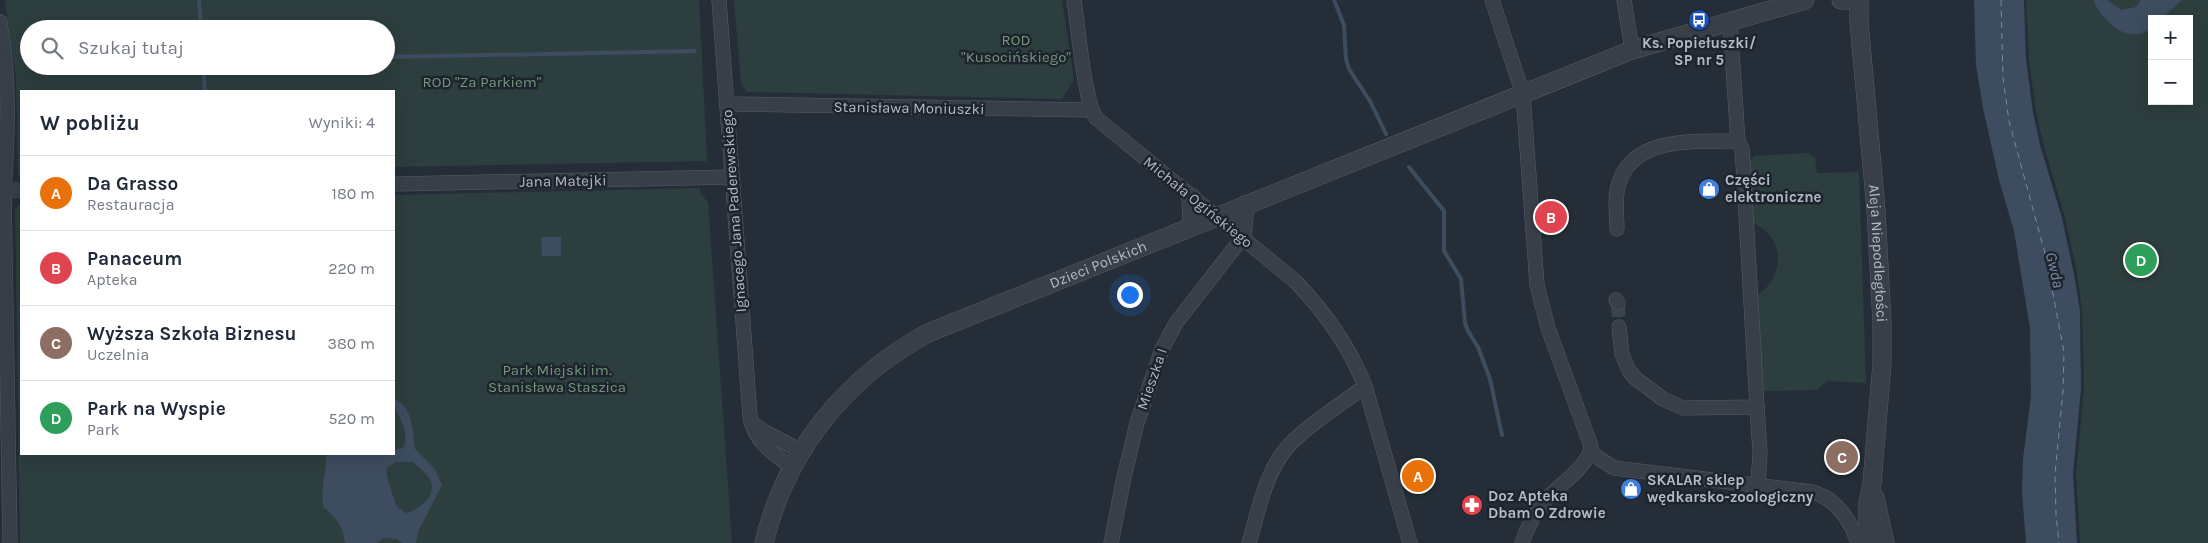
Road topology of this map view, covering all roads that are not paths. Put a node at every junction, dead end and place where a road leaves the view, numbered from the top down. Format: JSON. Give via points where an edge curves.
{"nodes":[{"id":1,"x":719,"y":0,"type":"edge"},
{"id":2,"x":1074,"y":0,"type":"edge"},
{"id":3,"x":1492,"y":0,"type":"edge"},
{"id":4,"x":1624,"y":0,"type":"edge"},
{"id":5,"x":1805,"y":0,"type":"edge"},
{"id":6,"x":1841,"y":0,"type":"edge"},
{"id":7,"x":1846,"y":0,"type":"edge"},
{"id":8,"x":1859,"y":0,"type":"edge"},
{"id":9,"x":0,"y":22,"type":"edge"},
{"id":10,"x":1730,"y":22,"type":"junction"},
{"id":11,"x":1859,"y":22,"type":"junction"},
{"id":12,"x":1632,"y":50,"type":"junction"},
{"id":13,"x":1523,"y":94,"type":"junction"},
{"id":14,"x":727,"y":104,"type":"junction"},
{"id":15,"x":1092,"y":110,"type":"junction"},
{"id":16,"x":1738,"y":141,"type":"junction"},
{"id":17,"x":732,"y":177,"type":"junction"},
{"id":18,"x":395,"y":184,"type":"edge"},
{"id":19,"x":4,"y":190,"type":"junction"},
{"id":20,"x":20,"y":190,"type":"edge"},
{"id":21,"x":1191,"y":197,"type":"junction"},
{"id":22,"x":1245,"y":205,"type":"junction"},
{"id":23,"x":1215,"y":217,"type":"junction"},
{"id":24,"x":1192,"y":226,"type":"junction"},
{"id":25,"x":1617,"y":229,"type":"dead end"},
{"id":26,"x":1242,"y":238,"type":"junction"},
{"id":27,"x":1619,"y":327,"type":"tunnel mouth"},
{"id":28,"x":1366,"y":386,"type":"junction"},
{"id":29,"x":1757,"y":407,"type":"junction"},
{"id":30,"x":750,"y":421,"type":"junction"},
{"id":31,"x":801,"y":451,"type":"junction"},
{"id":32,"x":1591,"y":453,"type":"junction"},
{"id":33,"x":792,"y":467,"type":"junction"},
{"id":34,"x":1758,"y":486,"type":"junction"},
{"id":35,"x":1872,"y":486,"type":"junction"},
{"id":36,"x":10,"y":543,"type":"edge"},
{"id":37,"x":764,"y":543,"type":"edge"},
{"id":38,"x":1111,"y":543,"type":"edge"},
{"id":39,"x":1250,"y":543,"type":"edge"},
{"id":40,"x":1410,"y":543,"type":"edge"},
{"id":41,"x":1522,"y":543,"type":"edge"},
{"id":42,"x":1858,"y":543,"type":"edge"},
{"id":43,"x":1868,"y":543,"type":"edge"},
{"id":44,"x":1885,"y":543,"type":"edge"}],
"edges":[{"from":1,"to":14,"type":"street","name":"Ignacego Jana Paderewskiego"},
{"from":2,"to":15,"type":"street"},
{"from":3,"to":13,"type":"street"},
{"from":4,"to":12,"type":"street"},
{"from":5,"to":10,"type":"street","name":"Dzieci Polskich"},
{"from":6,"to":7,"type":"street"},
{"from":7,"to":11,"type":"street","name":"Aleja Niepodległości"},
{"from":8,"to":11,"type":"street","name":"Aleja Niepodległości"},
{"from":9,"to":19,"type":"street","via":[[7,87]]},
{"from":10,"to":12,"type":"street","name":"Dzieci Polskich"},
{"from":10,"to":16,"type":"street"},
{"from":11,"to":35,"type":"street","name":"Aleja Niepodległości","via":[[1876,210],[1882,323]]},
{"from":12,"to":13,"type":"street","name":"Dzieci Polskich"},
{"from":13,"to":22,"type":"street","name":"Dzieci Polskich"},
{"from":13,"to":32,"type":"street","via":[[1537,285],[1548,328],[1589,437]]},
{"from":14,"to":15,"type":"street","name":"Stanisława Moniuszki"},
{"from":14,"to":17,"type":"street","name":"Ignacego Jana Paderewskiego"},
{"from":15,"to":21,"type":"street","name":"Michała Ogińskiego","via":[[1102,124]]},
{"from":16,"to":25,"type":"street","via":[[1682,142],[1647,151],[1622,173],[1618,184]]},
{"from":16,"to":29,"type":"street","via":[[1744,163]]},
{"from":17,"to":18,"type":"street","name":"Jana Matejki"},
{"from":17,"to":30,"type":"street","name":"Ignacego Jana Paderewskiego"},
{"from":19,"to":20,"type":"street"},
{"from":19,"to":36,"type":"street"},
{"from":21,"to":23,"type":"street","name":"Michała Ogińskiego"},
{"from":21,"to":24,"type":"street"},
{"from":22,"to":23,"type":"street","name":"Dzieci Polskich"},
{"from":22,"to":26,"type":"street"},
{"from":23,"to":24,"type":"street","name":"Dzieci Polskich"},
{"from":23,"to":26,"type":"street","name":"Michała Ogińskiego"},
{"from":24,"to":31,"type":"street","name":"Dzieci Polskich","via":[[962,318],[908,344],[854,384],[827,414]]},
{"from":26,"to":28,"type":"street","name":"Michała Ogińskiego","via":[[1295,281],[1316,304],[1357,366]]},
{"from":26,"to":38,"type":"street","name":"Mieszka I","via":[[1176,323],[1162,349],[1137,423]]},
{"from":27,"to":29,"type":"street","via":[[1622,354],[1629,370],[1663,399],[1683,408]]},
{"from":28,"to":39,"type":"street","via":[[1293,441],[1282,454],[1267,482]]},
{"from":28,"to":40,"type":"street","name":"Michała Ogińskiego"},
{"from":29,"to":34,"type":"street"},
{"from":30,"to":31,"type":"street"},
{"from":30,"to":33,"type":"street","name":"Ignacego Jana Paderewskiego","via":[[762,444]]},
{"from":31,"to":33,"type":"street","name":"Dzieci Polskich"},
{"from":32,"to":34,"type":"street","via":[[1614,468]]},
{"from":32,"to":41,"type":"street","via":[[1544,502]]},
{"from":33,"to":37,"type":"street","name":"Dzieci Polskich","via":[[775,505]]},
{"from":34,"to":42,"type":"street","via":[[1823,495],[1843,512]]},
{"from":35,"to":43,"type":"street","via":[[1868,503]]},
{"from":35,"to":44,"type":"street"}]}
